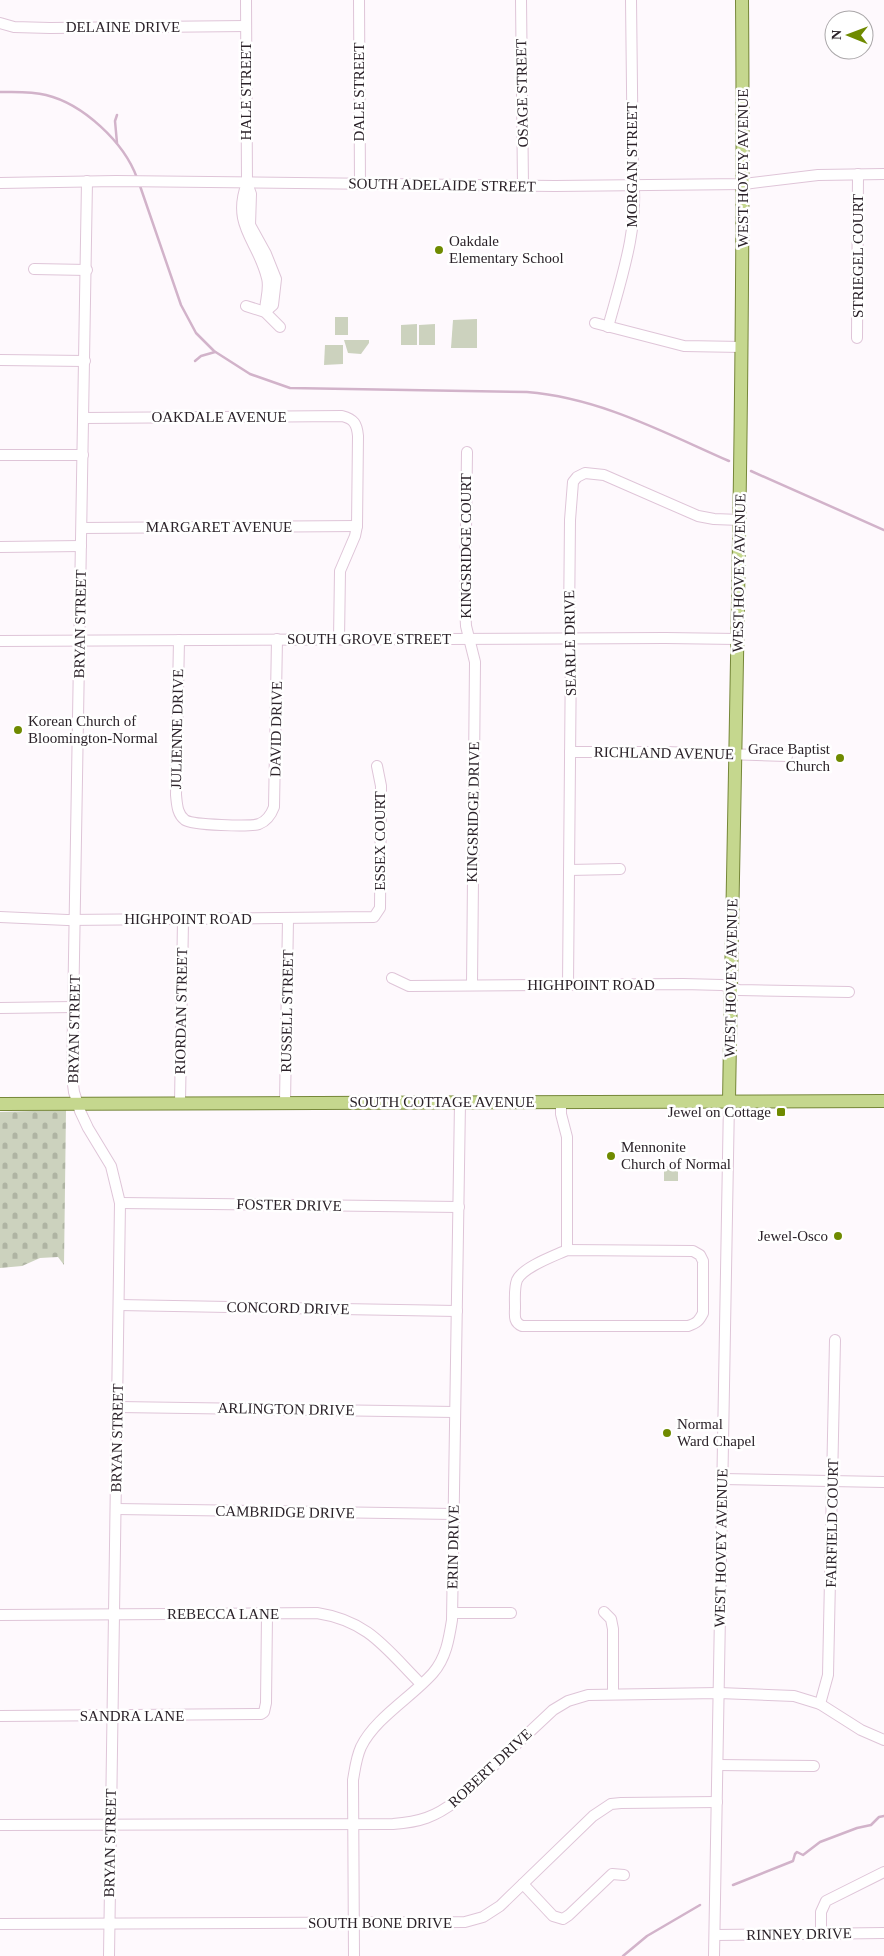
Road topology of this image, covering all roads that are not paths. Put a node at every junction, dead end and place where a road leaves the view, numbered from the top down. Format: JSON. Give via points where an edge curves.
{"nodes":[{"id":1,"x":246,"y":0,"type":"edge"},
{"id":2,"x":359,"y":0,"type":"edge"},
{"id":3,"x":521,"y":0,"type":"edge"},
{"id":4,"x":631,"y":0,"type":"edge"},
{"id":5,"x":742,"y":0,"type":"edge"},
{"id":6,"x":0,"y":24,"type":"edge"},
{"id":7,"x":246,"y":26,"type":"junction"},
{"id":8,"x":858,"y":174,"type":"junction"},
{"id":9,"x":884,"y":174,"type":"edge"},
{"id":10,"x":87,"y":181,"type":"junction"},
{"id":11,"x":0,"y":183,"type":"edge"},
{"id":12,"x":246,"y":183,"type":"junction"},
{"id":13,"x":360,"y":184,"type":"junction"},
{"id":14,"x":744,"y":184,"type":"junction"},
{"id":15,"x":634,"y":185,"type":"junction"},
{"id":16,"x":523,"y":186,"type":"junction"},
{"id":17,"x":34,"y":269,"type":"dead end"},
{"id":18,"x":87,"y":270,"type":"junction"},
{"id":19,"x":246,"y":306,"type":"dead end"},
{"id":20,"x":265,"y":312,"type":"junction"},
{"id":21,"x":595,"y":324,"type":"dead end"},
{"id":22,"x":280,"y":327,"type":"dead end"},
{"id":23,"x":608,"y":327,"type":"junction"},
{"id":24,"x":857,"y":338,"type":"dead end"},
{"id":25,"x":742,"y":347,"type":"junction"},
{"id":26,"x":0,"y":360,"type":"edge"},
{"id":27,"x":85,"y":360,"type":"junction"},
{"id":28,"x":84,"y":418,"type":"junction"},
{"id":29,"x":466,"y":452,"type":"dead end"},
{"id":30,"x":0,"y":455,"type":"edge"},
{"id":31,"x":83,"y":455,"type":"junction"},
{"id":32,"x":740,"y":520,"type":"junction"},
{"id":33,"x":357,"y":526,"type":"junction"},
{"id":34,"x":82,"y":528,"type":"junction"},
{"id":35,"x":82,"y":546,"type":"junction"},
{"id":36,"x":0,"y":547,"type":"edge"},
{"id":37,"x":570,"y":638,"type":"junction"},
{"id":38,"x":277,"y":639,"type":"junction"},
{"id":39,"x":339,"y":639,"type":"junction"},
{"id":40,"x":470,"y":639,"type":"junction"},
{"id":41,"x":737,"y":639,"type":"junction"},
{"id":42,"x":0,"y":640,"type":"edge"},
{"id":43,"x":80,"y":640,"type":"junction"},
{"id":44,"x":179,"y":640,"type":"junction"},
{"id":45,"x":570,"y":752,"type":"junction"},
{"id":46,"x":737,"y":754,"type":"junction"},
{"id":47,"x":787,"y":756,"type":"dead end"},
{"id":48,"x":377,"y":766,"type":"dead end"},
{"id":49,"x":182,"y":817,"type":"joint"},
{"id":50,"x":620,"y":869,"type":"dead end"},
{"id":51,"x":569,"y":870,"type":"junction"},
{"id":52,"x":376,"y":916,"type":"joint"},
{"id":53,"x":0,"y":917,"type":"edge"},
{"id":54,"x":288,"y":919,"type":"junction"},
{"id":55,"x":76,"y":920,"type":"junction"},
{"id":56,"x":182,"y":920,"type":"junction"},
{"id":57,"x":392,"y":978,"type":"dead end"},
{"id":58,"x":568,"y":984,"type":"junction"},
{"id":59,"x":472,"y":985,"type":"junction"},
{"id":60,"x":731,"y":988,"type":"junction"},
{"id":61,"x":849,"y":992,"type":"dead end"},
{"id":62,"x":74,"y":1007,"type":"junction"},
{"id":63,"x":0,"y":1008,"type":"edge"},
{"id":64,"x":729,"y":1101,"type":"junction"},
{"id":65,"x":884,"y":1101,"type":"edge"},
{"id":66,"x":460,"y":1102,"type":"junction"},
{"id":67,"x":560,"y":1102,"type":"junction"},
{"id":68,"x":180,"y":1103,"type":"junction"},
{"id":69,"x":285,"y":1103,"type":"junction"},
{"id":70,"x":0,"y":1104,"type":"edge"},
{"id":71,"x":78,"y":1104,"type":"junction"},
{"id":72,"x":120,"y":1203,"type":"junction"},
{"id":73,"x":459,"y":1208,"type":"junction"},
{"id":74,"x":567,"y":1250,"type":"junction"},
{"id":75,"x":119,"y":1305,"type":"junction"},
{"id":76,"x":457,"y":1311,"type":"junction"},
{"id":77,"x":834,"y":1340,"type":"dead end"},
{"id":78,"x":118,"y":1407,"type":"junction"},
{"id":79,"x":455,"y":1412,"type":"junction"},
{"id":80,"x":722,"y":1478,"type":"junction"},
{"id":81,"x":832,"y":1481,"type":"junction"},
{"id":82,"x":884,"y":1482,"type":"edge"},
{"id":83,"x":116,"y":1508,"type":"junction"},
{"id":84,"x":454,"y":1514,"type":"junction"},
{"id":85,"x":604,"y":1612,"type":"dead end"},
{"id":86,"x":453,"y":1613,"type":"junction"},
{"id":87,"x":511,"y":1613,"type":"dead end"},
{"id":88,"x":114,"y":1614,"type":"junction"},
{"id":89,"x":0,"y":1615,"type":"edge"},
{"id":90,"x":267,"y":1615,"type":"junction"},
{"id":91,"x":421,"y":1684,"type":"junction"},
{"id":92,"x":719,"y":1693,"type":"junction"},
{"id":93,"x":613,"y":1694,"type":"junction"},
{"id":94,"x":820,"y":1704,"type":"junction"},
{"id":95,"x":0,"y":1716,"type":"edge"},
{"id":96,"x":112,"y":1716,"type":"junction"},
{"id":97,"x":884,"y":1740,"type":"edge"},
{"id":98,"x":718,"y":1765,"type":"junction"},
{"id":99,"x":814,"y":1766,"type":"dead end"},
{"id":100,"x":717,"y":1802,"type":"junction"},
{"id":101,"x":353,"y":1824,"type":"junction"},
{"id":102,"x":0,"y":1825,"type":"edge"},
{"id":103,"x":110,"y":1825,"type":"junction"},
{"id":104,"x":884,"y":1872,"type":"edge"},
{"id":105,"x":624,"y":1875,"type":"dead end"},
{"id":106,"x":522,"y":1884,"type":"junction"},
{"id":107,"x":354,"y":1923,"type":"junction"},
{"id":108,"x":0,"y":1924,"type":"edge"},
{"id":109,"x":109,"y":1924,"type":"junction"},
{"id":110,"x":884,"y":1933,"type":"edge"},
{"id":111,"x":821,"y":1934,"type":"junction"},
{"id":112,"x":715,"y":1935,"type":"junction"},
{"id":113,"x":109,"y":1956,"type":"edge"},
{"id":114,"x":354,"y":1956,"type":"edge"},
{"id":115,"x":714,"y":1956,"type":"edge"}],
"edges":[{"from":1,"to":7,"type":"street","name":"HALE STREET"},
{"from":2,"to":13,"type":"street","name":"DALE STREET"},
{"from":3,"to":16,"type":"street","name":"OSAGE STREET"},
{"from":4,"to":15,"type":"street","name":"MORGAN STREET"},
{"from":5,"to":14,"type":"main road","name":"WEST HOVEY AVENUE"},
{"from":6,"to":7,"type":"street","name":"DELAINE DRIVE","via":[[50,28]]},
{"from":7,"to":12,"type":"street","name":"HALE STREET"},
{"from":8,"to":9,"type":"street","name":"SOUTH ADELAIDE STREET"},
{"from":8,"to":14,"type":"street","name":"SOUTH ADELAIDE STREET"},
{"from":8,"to":24,"type":"street","name":"STRIEGEL COURT"},
{"from":10,"to":11,"type":"street","name":"SOUTH ADELAIDE STREET"},
{"from":10,"to":12,"type":"street","name":"SOUTH ADELAIDE STREET"},
{"from":10,"to":18,"type":"street","name":"BRYAN STREET"},
{"from":12,"to":13,"type":"street","name":"SOUTH ADELAIDE STREET"},
{"from":12,"to":20,"type":"street","name":"HALE STREET","via":[[250,194],[250,225],[267,268],[276,280],[273,305]]},
{"from":13,"to":16,"type":"street","name":"SOUTH ADELAIDE STREET"},
{"from":14,"to":15,"type":"street","name":"SOUTH ADELAIDE STREET"},
{"from":14,"to":25,"type":"main road","name":"WEST HOVEY AVENUE"},
{"from":15,"to":16,"type":"street","name":"SOUTH ADELAIDE STREET"},
{"from":15,"to":23,"type":"street","name":"MORGAN STREET","via":[[628,257]]},
{"from":17,"to":18,"type":"street"},
{"from":18,"to":27,"type":"street","name":"BRYAN STREET"},
{"from":19,"to":20,"type":"street"},
{"from":20,"to":22,"type":"street"},
{"from":21,"to":23,"type":"street"},
{"from":23,"to":25,"type":"street","via":[[684,346]]},
{"from":25,"to":32,"type":"main road","name":"WEST HOVEY AVENUE"},
{"from":26,"to":27,"type":"street"},
{"from":27,"to":28,"type":"street","name":"BRYAN STREET"},
{"from":28,"to":31,"type":"street","name":"BRYAN STREET"},
{"from":28,"to":33,"type":"street","name":"OAKDALE AVENUE","via":[[342,416],[353,421],[358,428]]},
{"from":29,"to":40,"type":"street","name":"KINGSRIDGE COURT","via":[[465,606]]},
{"from":30,"to":31,"type":"street"},
{"from":31,"to":34,"type":"street","name":"BRYAN STREET"},
{"from":32,"to":37,"type":"street","name":"SEARLE DRIVE","via":[[698,516],[604,475],[592,472],[577,477],[571,488]]},
{"from":32,"to":41,"type":"main road","name":"WEST HOVEY AVENUE"},
{"from":33,"to":34,"type":"street","name":"MARGARET AVENUE"},
{"from":33,"to":39,"type":"street","via":[[340,571]]},
{"from":34,"to":35,"type":"street","name":"BRYAN STREET"},
{"from":35,"to":36,"type":"street"},
{"from":35,"to":43,"type":"street","name":"BRYAN STREET"},
{"from":37,"to":40,"type":"street","name":"SOUTH GROVE STREET"},
{"from":37,"to":41,"type":"street","name":"SOUTH GROVE STREET"},
{"from":37,"to":45,"type":"street","name":"SEARLE DRIVE"},
{"from":38,"to":39,"type":"street","name":"SOUTH GROVE STREET"},
{"from":38,"to":44,"type":"street","name":"SOUTH GROVE STREET"},
{"from":38,"to":49,"type":"street","name":"DAVID DRIVE","via":[[274,807],[268,818],[255,825],[197,824]]},
{"from":39,"to":40,"type":"street","name":"SOUTH GROVE STREET"},
{"from":40,"to":59,"type":"street","name":"KINGSRIDGE DRIVE","via":[[475,662]]},
{"from":41,"to":46,"type":"main road","name":"WEST HOVEY AVENUE"},
{"from":42,"to":43,"type":"street","name":"SOUTH GROVE STREET"},
{"from":43,"to":44,"type":"street","name":"SOUTH GROVE STREET"},
{"from":43,"to":55,"type":"street","name":"BRYAN STREET"},
{"from":44,"to":49,"type":"street","name":"JULIENNE DRIVE","via":[[176,795]]},
{"from":45,"to":46,"type":"street","name":"RICHLAND AVENUE"},
{"from":45,"to":51,"type":"street","name":"SEARLE DRIVE"},
{"from":46,"to":47,"type":"street","name":"RICHLAND AVENUE"},
{"from":46,"to":60,"type":"main road","name":"WEST HOVEY AVENUE"},
{"from":48,"to":52,"type":"street","name":"ESSEX COURT","via":[[381,795],[380,908]]},
{"from":50,"to":51,"type":"street"},
{"from":51,"to":58,"type":"street","name":"SEARLE DRIVE"},
{"from":52,"to":54,"type":"street","name":"HIGHPOINT ROAD"},
{"from":53,"to":55,"type":"street","name":"HIGHPOINT ROAD"},
{"from":54,"to":56,"type":"street","name":"HIGHPOINT ROAD"},
{"from":54,"to":69,"type":"street","name":"RUSSELL STREET"},
{"from":55,"to":56,"type":"street","name":"HIGHPOINT ROAD"},
{"from":55,"to":62,"type":"street","name":"BRYAN STREET"},
{"from":56,"to":68,"type":"street","name":"RIORDAN STREET"},
{"from":57,"to":59,"type":"street","name":"HIGHPOINT ROAD","via":[[409,986]]},
{"from":58,"to":59,"type":"street","name":"HIGHPOINT ROAD"},
{"from":58,"to":60,"type":"street","name":"HIGHPOINT ROAD","via":[[722,985]]},
{"from":60,"to":61,"type":"street","name":"HIGHPOINT ROAD"},
{"from":60,"to":64,"type":"main road","name":"WEST HOVEY AVENUE"},
{"from":62,"to":63,"type":"street"},
{"from":62,"to":71,"type":"street","name":"BRYAN STREET","via":[[72,1077]]},
{"from":64,"to":65,"type":"main road","name":"SOUTH COTTAGE AVENUE"},
{"from":64,"to":67,"type":"main road","name":"SOUTH COTTAGE AVENUE"},
{"from":64,"to":80,"type":"street","name":"WEST HOVEY AVENUE"},
{"from":66,"to":67,"type":"main road","name":"SOUTH COTTAGE AVENUE"},
{"from":66,"to":69,"type":"main road","name":"SOUTH COTTAGE AVENUE"},
{"from":66,"to":73,"type":"street","name":"ERIN DRIVE"},
{"from":67,"to":74,"type":"street","via":[[567,1137]]},
{"from":68,"to":69,"type":"main road","name":"SOUTH COTTAGE AVENUE"},
{"from":68,"to":71,"type":"main road","name":"SOUTH COTTAGE AVENUE"},
{"from":70,"to":71,"type":"main road","name":"SOUTH COTTAGE AVENUE"},
{"from":71,"to":72,"type":"street","name":"BRYAN STREET","via":[[110,1166]]},
{"from":72,"to":73,"type":"street","name":"FOSTER DRIVE"},
{"from":72,"to":75,"type":"street","name":"BRYAN STREET"},
{"from":73,"to":76,"type":"street","name":"ERIN DRIVE"},
{"from":74,"to":74,"type":"street","via":[[526,1270],[518,1279],[515,1317],[519,1325],[688,1326],[700,1319],[703,1261],[697,1252]]},
{"from":75,"to":76,"type":"street","name":"CONCORD DRIVE"},
{"from":75,"to":78,"type":"street","name":"BRYAN STREET"},
{"from":76,"to":79,"type":"street","name":"ERIN DRIVE"},
{"from":77,"to":81,"type":"street","name":"FAIRFIELD COURT"},
{"from":78,"to":79,"type":"street","name":"ARLINGTON DRIVE"},
{"from":78,"to":83,"type":"street","name":"BRYAN STREET"},
{"from":79,"to":84,"type":"street","name":"ERIN DRIVE"},
{"from":80,"to":81,"type":"street"},
{"from":80,"to":92,"type":"street","name":"WEST HOVEY AVENUE"},
{"from":81,"to":82,"type":"street"},
{"from":81,"to":94,"type":"street","name":"FAIRFIELD COURT","via":[[828,1675]]},
{"from":83,"to":84,"type":"street","name":"CAMBRIDGE DRIVE"},
{"from":83,"to":88,"type":"street","name":"BRYAN STREET"},
{"from":84,"to":86,"type":"street","name":"ERIN DRIVE"},
{"from":85,"to":93,"type":"street","via":[[611,1619],[613,1629]]},
{"from":86,"to":87,"type":"street"},
{"from":86,"to":91,"type":"street","name":"ERIN DRIVE","via":[[446,1652],[434,1672]]},
{"from":88,"to":89,"type":"street","name":"REBECCA LANE"},
{"from":88,"to":90,"type":"street","name":"REBECCA LANE"},
{"from":88,"to":96,"type":"street","name":"BRYAN STREET"},
{"from":90,"to":91,"type":"street","name":"REBECCA LANE","via":[[317,1614],[351,1622],[380,1642]]},
{"from":90,"to":96,"type":"street","name":"SANDRA LANE","via":[[264,1712],[254,1715]]},
{"from":91,"to":101,"type":"street","name":"ERIN DRIVE","via":[[378,1725],[362,1746],[353,1780]]},
{"from":92,"to":93,"type":"street","name":"ROBERT DRIVE"},
{"from":92,"to":94,"type":"street","name":"ROBERT DRIVE","via":[[784,1694]]},
{"from":92,"to":98,"type":"street","name":"WEST HOVEY AVENUE"},
{"from":93,"to":101,"type":"street","name":"ROBERT DRIVE","via":[[578,1698],[553,1710],[456,1801],[430,1818],[405,1824]]},
{"from":94,"to":97,"type":"street","name":"ROBERT DRIVE","via":[[861,1730]]},
{"from":95,"to":96,"type":"street","name":"SANDRA LANE"},
{"from":96,"to":103,"type":"street","name":"BRYAN STREET"},
{"from":98,"to":99,"type":"street"},
{"from":98,"to":100,"type":"street","name":"WEST HOVEY AVENUE"},
{"from":100,"to":106,"type":"street","name":"SOUTH BONE DRIVE","via":[[611,1804]]},
{"from":100,"to":112,"type":"street","name":"WEST HOVEY AVENUE"},
{"from":101,"to":103,"type":"street","name":"ROBERT DRIVE"},
{"from":101,"to":107,"type":"street","name":"ERIN DRIVE"},
{"from":102,"to":103,"type":"street","name":"ROBERT DRIVE"},
{"from":103,"to":109,"type":"street","name":"BRYAN STREET"},
{"from":104,"to":111,"type":"street","via":[[826,1900],[821,1912]]},
{"from":105,"to":106,"type":"street","via":[[612,1874],[562,1919],[553,1916]]},
{"from":106,"to":107,"type":"street","name":"SOUTH BONE DRIVE","via":[[491,1912],[474,1920],[455,1923]]},
{"from":107,"to":109,"type":"street","name":"SOUTH BONE DRIVE"},
{"from":107,"to":114,"type":"street","name":"ERIN DRIVE"},
{"from":108,"to":109,"type":"street","name":"SOUTH BONE DRIVE"},
{"from":109,"to":113,"type":"street","name":"BRYAN STREET"},
{"from":110,"to":111,"type":"street","name":"RINNEY DRIVE"},
{"from":111,"to":112,"type":"street","name":"RINNEY DRIVE"},
{"from":112,"to":115,"type":"street","name":"WEST HOVEY AVENUE"}]}
